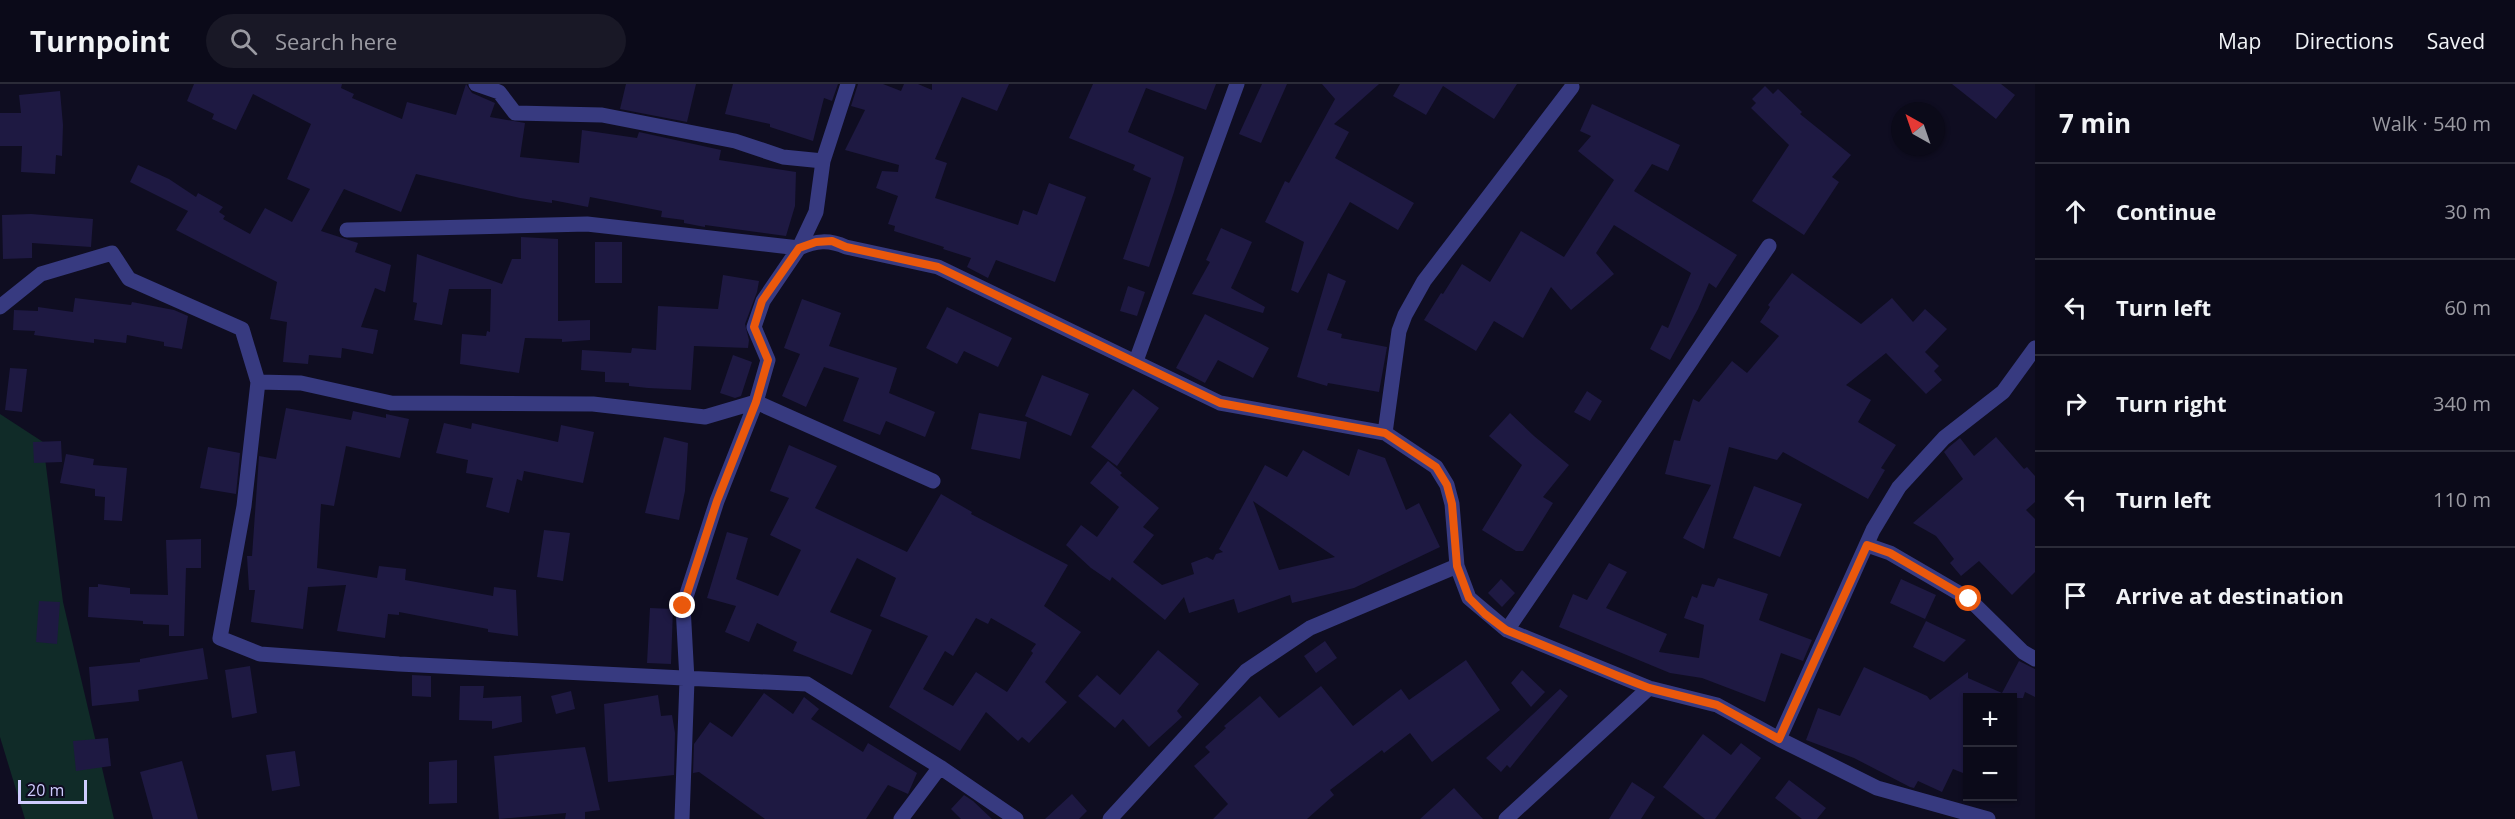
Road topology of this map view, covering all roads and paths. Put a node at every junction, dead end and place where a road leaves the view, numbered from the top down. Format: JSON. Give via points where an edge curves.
{"nodes":[{"id":1,"x":476,"y":84,"type":"edge"},
{"id":2,"x":848,"y":84,"type":"edge"},
{"id":3,"x":1237,"y":84,"type":"edge"},
{"id":4,"x":1572,"y":87,"type":"dead end"},
{"id":5,"x":823,"y":161,"type":"junction"},
{"id":6,"x":347,"y":230,"type":"dead end"},
{"id":7,"x":1769,"y":246,"type":"dead end"},
{"id":8,"x":799,"y":248,"type":"junction"},
{"id":9,"x":0,"y":307,"type":"edge"},
{"id":10,"x":2035,"y":348,"type":"edge"},
{"id":11,"x":1136,"y":361,"type":"junction"},
{"id":12,"x":258,"y":382,"type":"junction"},
{"id":13,"x":756,"y":402,"type":"junction"},
{"id":14,"x":1385,"y":433,"type":"junction"},
{"id":15,"x":933,"y":481,"type":"dead end"},
{"id":16,"x":1867,"y":545,"type":"junction"},
{"id":17,"x":1457,"y":566,"type":"junction"},
{"id":18,"x":1506,"y":630,"type":"junction"},
{"id":19,"x":2035,"y":659,"type":"edge"},
{"id":20,"x":687,"y":680,"type":"junction"},
{"id":21,"x":1649,"y":688,"type":"junction"},
{"id":22,"x":1779,"y":739,"type":"junction"},
{"id":23,"x":940,"y":767,"type":"junction"},
{"id":24,"x":1979,"y":817,"type":"edge"},
{"id":25,"x":681,"y":819,"type":"edge"},
{"id":26,"x":901,"y":819,"type":"edge"},
{"id":27,"x":1016,"y":819,"type":"edge"},
{"id":28,"x":1110,"y":819,"type":"edge"},
{"id":29,"x":1506,"y":819,"type":"edge"}],
"edges":[{"from":1,"to":5,"type":"street","via":[[499,92],[515,113],[602,115],[735,141],[783,157]]},
{"from":2,"to":5,"type":"street"},
{"from":3,"to":11,"type":"street"},
{"from":4,"to":14,"type":"street","via":[[1424,281],[1405,315],[1399,331]]},
{"from":5,"to":8,"type":"street","via":[[816,212]]},
{"from":6,"to":8,"type":"street","via":[[587,224]]},
{"from":7,"to":18,"type":"street"},
{"from":8,"to":11,"type":"street","via":[[832,241],[938,267]]},
{"from":8,"to":13,"type":"street","via":[[762,301],[754,327],[768,360]]},
{"from":9,"to":12,"type":"street","via":[[41,274],[112,253],[129,279],[242,328]]},
{"from":10,"to":16,"type":"street","via":[[2003,392],[1944,438],[1899,486]]},
{"from":11,"to":14,"type":"street","via":[[1220,403]]},
{"from":12,"to":13,"type":"street","via":[[300,383],[391,403],[593,404],[705,417]]},
{"from":12,"to":20,"type":"street","via":[[244,506],[220,638],[260,654]]},
{"from":13,"to":15,"type":"street"},
{"from":13,"to":20,"type":"street","via":[[717,501],[683,606]]},
{"from":14,"to":17,"type":"street","via":[[1430,462],[1447,485]]},
{"from":16,"to":19,"type":"street","via":[[1890,553],[1969,599]]},
{"from":16,"to":22,"type":"street"},
{"from":17,"to":18,"type":"street","via":[[1469,598]]},
{"from":17,"to":28,"type":"street","via":[[1310,628],[1246,670]]},
{"from":18,"to":21,"type":"street"},
{"from":20,"to":23,"type":"street","via":[[807,684]]},
{"from":20,"to":25,"type":"street"},
{"from":21,"to":22,"type":"street","via":[[1717,705]]},
{"from":21,"to":29,"type":"street"},
{"from":22,"to":24,"type":"street","via":[[1877,788]]},
{"from":23,"to":26,"type":"street"},
{"from":23,"to":27,"type":"street"}]}
